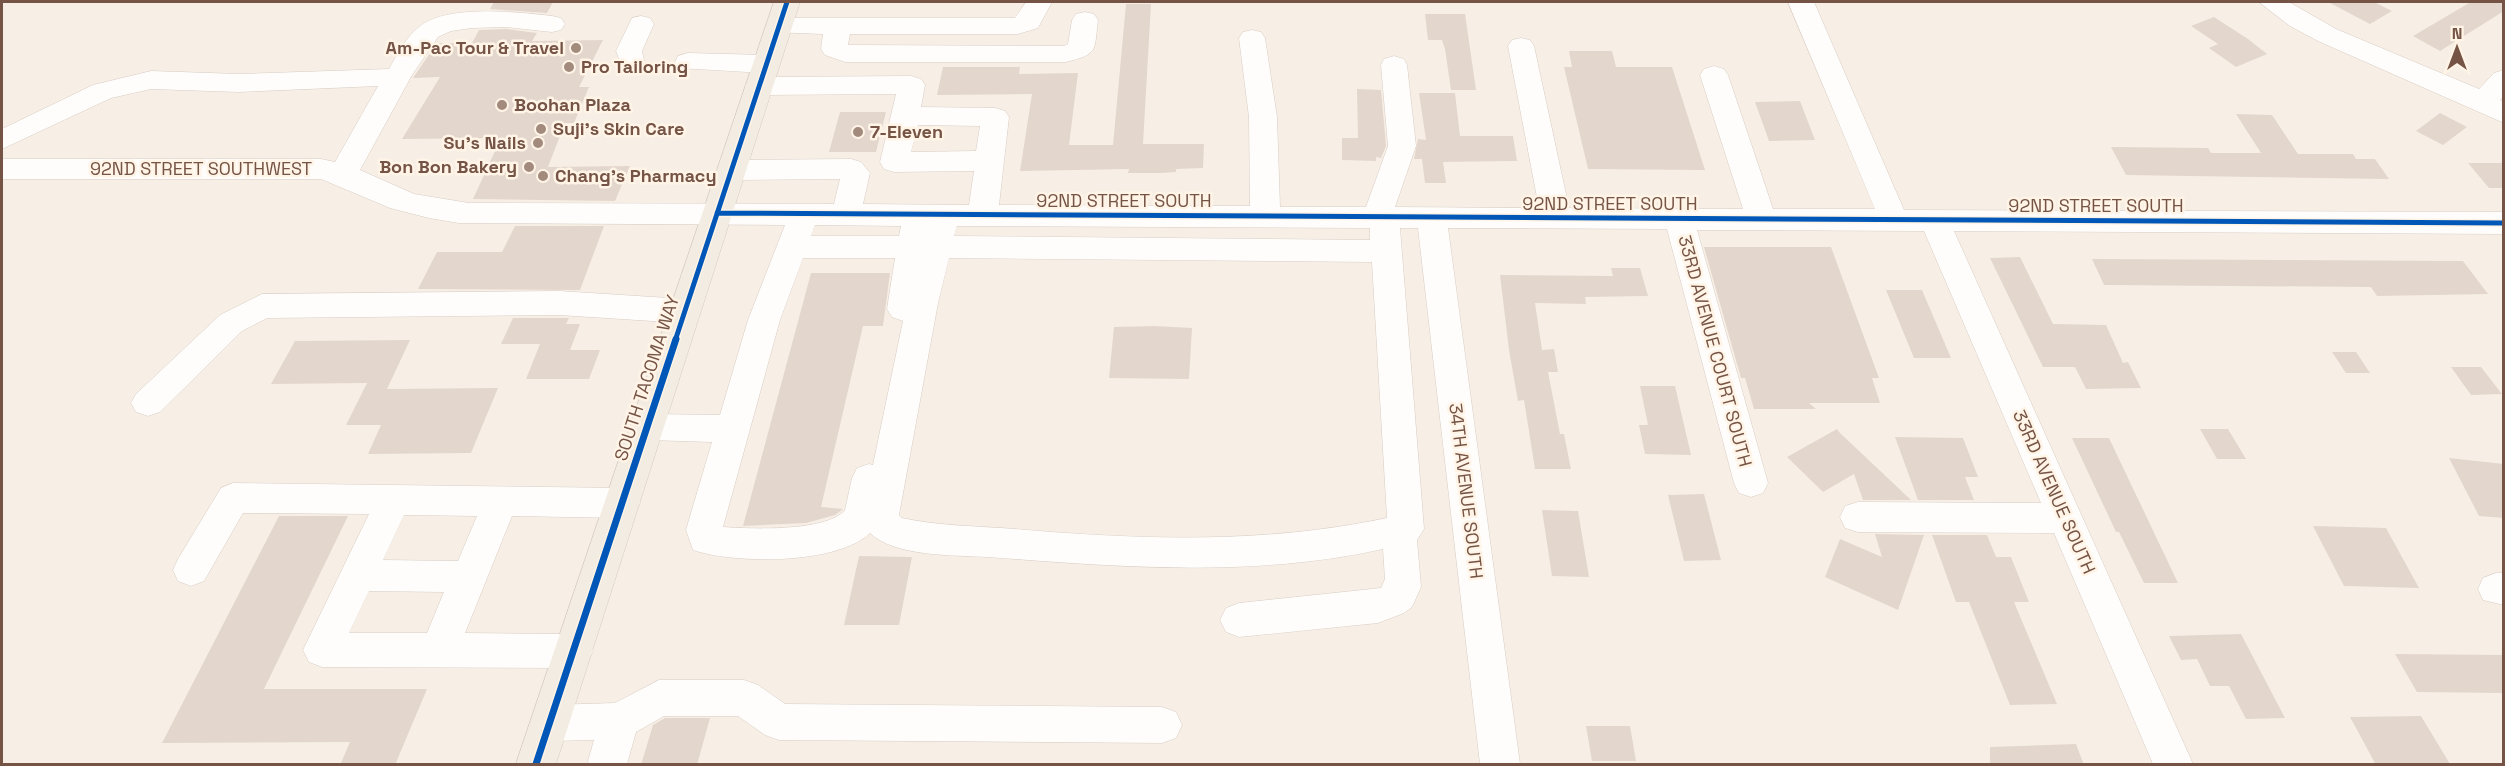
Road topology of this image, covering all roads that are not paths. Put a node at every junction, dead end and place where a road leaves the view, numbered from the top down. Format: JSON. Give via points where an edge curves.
{"nodes":[{"id":1,"x":1039,"y":2,"type":"edge"},
{"id":2,"x":1801,"y":2,"type":"edge"},
{"id":3,"x":2272,"y":2,"type":"edge"},
{"id":4,"x":1085,"y":11,"type":"edge"},
{"id":5,"x":783,"y":14,"type":"edge"},
{"id":6,"x":847,"y":18,"type":"edge"},
{"id":7,"x":552,"y":24,"type":"dead end"},
{"id":8,"x":640,"y":24,"type":"dead end"},
{"id":9,"x":1252,"y":38,"type":"dead end"},
{"id":10,"x":1521,"y":46,"type":"dead end"},
{"id":11,"x":632,"y":60,"type":"dead end"},
{"id":12,"x":687,"y":62,"type":"dead end"},
{"id":13,"x":1394,"y":65,"type":"dead end"},
{"id":14,"x":762,"y":75,"type":"junction"},
{"id":15,"x":1714,"y":75,"type":"dead end"},
{"id":16,"x":398,"y":77,"type":"junction"},
{"id":17,"x":2504,"y":79,"type":"edge"},
{"id":18,"x":2493,"y":108,"type":"edge"},
{"id":19,"x":906,"y":116,"type":"junction"},
{"id":20,"x":2,"y":141,"type":"edge"},
{"id":21,"x":989,"y":161,"type":"junction"},
{"id":22,"x":2,"y":169,"type":"edge"},
{"id":23,"x":732,"y":170,"type":"junction"},
{"id":24,"x":806,"y":170,"type":"junction"},
{"id":25,"x":343,"y":174,"type":"junction"},
{"id":26,"x":717,"y":213,"type":"junction"},
{"id":27,"x":799,"y":213,"type":"junction"},
{"id":28,"x":846,"y":214,"type":"junction"},
{"id":29,"x":932,"y":214,"type":"junction"},
{"id":30,"x":983,"y":214,"type":"junction"},
{"id":31,"x":1265,"y":217,"type":"junction"},
{"id":32,"x":1381,"y":218,"type":"junction"},
{"id":33,"x":1432,"y":218,"type":"junction"},
{"id":34,"x":1556,"y":219,"type":"junction"},
{"id":35,"x":1679,"y":219,"type":"junction"},
{"id":36,"x":1762,"y":220,"type":"junction"},
{"id":37,"x":1894,"y":220,"type":"junction"},
{"id":38,"x":1934,"y":220,"type":"junction"},
{"id":39,"x":2504,"y":223,"type":"edge"},
{"id":40,"x":792,"y":247,"type":"junction"},
{"id":41,"x":924,"y":247,"type":"junction"},
{"id":42,"x":1385,"y":251,"type":"junction"},
{"id":43,"x":684,"y":311,"type":"junction"},
{"id":44,"x":148,"y":403,"type":"dead end"},
{"id":45,"x":648,"y":427,"type":"junction"},
{"id":46,"x":734,"y":429,"type":"junction"},
{"id":47,"x":1750,"y":483,"type":"dead end"},
{"id":48,"x":393,"y":501,"type":"junction"},
{"id":49,"x":500,"y":502,"type":"junction"},
{"id":50,"x":622,"y":502,"type":"junction"},
{"id":51,"x":1858,"y":517,"type":"dead end"},
{"id":52,"x":2065,"y":518,"type":"junction"},
{"id":53,"x":1398,"y":531,"type":"junction"},
{"id":54,"x":192,"y":570,"type":"dead end"},
{"id":55,"x":358,"y":575,"type":"junction"},
{"id":56,"x":468,"y":577,"type":"junction"},
{"id":57,"x":1239,"y":620,"type":"dead end"},
{"id":58,"x":439,"y":651,"type":"junction"},
{"id":59,"x":574,"y":651,"type":"junction"},
{"id":60,"x":620,"y":721,"type":"junction"},
{"id":61,"x":551,"y":723,"type":"junction"},
{"id":62,"x":1162,"y":725,"type":"dead end"},
{"id":63,"x":608,"y":761,"type":"dead end"},
{"id":64,"x":536,"y":765,"type":"edge"},
{"id":65,"x":1500,"y":765,"type":"edge"},
{"id":66,"x":2173,"y":765,"type":"edge"}],
"edges":[{"from":1,"to":6,"type":"street","via":[[1024,25]]},
{"from":2,"to":37,"type":"street"},
{"from":3,"to":18,"type":"street","via":[[2325,35]]},
{"from":4,"to":6,"type":"street","via":[[1081,49],[1066,54],[845,54],[834,49]]},
{"from":5,"to":6,"type":"street"},
{"from":5,"to":14,"type":"main road","name":"SOUTH TACOMA WAY"},
{"from":7,"to":16,"type":"street","via":[[453,21],[427,32]]},
{"from":8,"to":11,"type":"street","via":[[629,51]]},
{"from":9,"to":31,"type":"street","via":[[1263,117]]},
{"from":10,"to":34,"type":"street"},
{"from":12,"to":14,"type":"street"},
{"from":13,"to":32,"type":"street","via":[[1402,146]]},
{"from":14,"to":19,"type":"street","via":[[911,85]]},
{"from":14,"to":23,"type":"main road","name":"SOUTH TACOMA WAY"},
{"from":15,"to":36,"type":"street"},
{"from":16,"to":20,"type":"street","via":[[239,83],[151,80],[103,91]]},
{"from":16,"to":25,"type":"street"},
{"from":17,"to":18,"type":"street"},
{"from":19,"to":21,"type":"street","via":[[995,117]]},
{"from":19,"to":21,"type":"street","via":[[894,162]]},
{"from":21,"to":30,"type":"street"},
{"from":22,"to":25,"type":"street","name":"92ND STREET SOUTHWEST","via":[[285,168]]},
{"from":23,"to":24,"type":"street"},
{"from":23,"to":26,"type":"main road","name":"SOUTH TACOMA WAY"},
{"from":24,"to":27,"type":"street"},
{"from":24,"to":28,"type":"street","via":[[851,169],[856,173]]},
{"from":25,"to":26,"type":"street","name":"92ND STREET SOUTHWEST","via":[[400,200],[455,212]]},
{"from":26,"to":27,"type":"street","name":"92ND STREET SOUTH"},
{"from":26,"to":43,"type":"main road","name":"SOUTH TACOMA WAY"},
{"from":27,"to":28,"type":"street","name":"92ND STREET SOUTH"},
{"from":27,"to":40,"type":"street"},
{"from":28,"to":29,"type":"street","name":"92ND STREET SOUTH"},
{"from":29,"to":30,"type":"street","name":"92ND STREET SOUTH"},
{"from":29,"to":41,"type":"street"},
{"from":30,"to":31,"type":"street","name":"92ND STREET SOUTH"},
{"from":31,"to":32,"type":"street","name":"92ND STREET SOUTH"},
{"from":32,"to":33,"type":"street","name":"92ND STREET SOUTH"},
{"from":32,"to":42,"type":"street"},
{"from":33,"to":34,"type":"street","name":"92ND STREET SOUTH"},
{"from":33,"to":65,"type":"street","name":"34TH AVENUE SOUTH"},
{"from":34,"to":35,"type":"street","name":"92ND STREET SOUTH"},
{"from":35,"to":36,"type":"street","name":"92ND STREET SOUTH"},
{"from":35,"to":47,"type":"street","name":"33RD AVENUE COURT SOUTH"},
{"from":36,"to":37,"type":"street","name":"92ND STREET SOUTH"},
{"from":37,"to":38,"type":"street","name":"92ND STREET SOUTH"},
{"from":38,"to":39,"type":"street","name":"92ND STREET SOUTH"},
{"from":38,"to":52,"type":"street","name":"33RD AVENUE SOUTH"},
{"from":40,"to":41,"type":"street"},
{"from":40,"to":46,"type":"street","via":[[764,320]]},
{"from":41,"to":42,"type":"street"},
{"from":41,"to":46,"type":"street","via":[[910,274],[863,510],[856,523],[837,535],[749,544],[706,539],[704,530]]},
{"from":41,"to":53,"type":"street","via":[[922,303],[880,520],[892,531],[1089,551],[1196,555],[1294,548]]},
{"from":42,"to":53,"type":"street","via":[[1406,529]]},
{"from":43,"to":44,"type":"street","via":[[559,303],[262,306],[231,323]]},
{"from":43,"to":45,"type":"main road","name":"SOUTH TACOMA WAY"},
{"from":45,"to":46,"type":"street"},
{"from":45,"to":50,"type":"main road","name":"SOUTH TACOMA WAY"},
{"from":48,"to":49,"type":"street"},
{"from":48,"to":54,"type":"street","via":[[233,498]]},
{"from":48,"to":55,"type":"street"},
{"from":49,"to":50,"type":"street"},
{"from":49,"to":56,"type":"street"},
{"from":50,"to":59,"type":"main road","name":"SOUTH TACOMA WAY"},
{"from":51,"to":52,"type":"street"},
{"from":52,"to":66,"type":"street","name":"33RD AVENUE SOUTH"},
{"from":53,"to":57,"type":"street","via":[[1403,579],[1401,592],[1392,602],[1378,607]]},
{"from":55,"to":56,"type":"street"},
{"from":55,"to":58,"type":"street","via":[[321,650]]},
{"from":56,"to":58,"type":"street"},
{"from":58,"to":59,"type":"street"},
{"from":59,"to":61,"type":"main road","name":"SOUTH TACOMA WAY"},
{"from":60,"to":61,"type":"street"},
{"from":60,"to":62,"type":"street","via":[[659,698],[744,698],[779,722]]},
{"from":60,"to":63,"type":"street"},
{"from":61,"to":64,"type":"main road","name":"SOUTH TACOMA WAY"}]}
